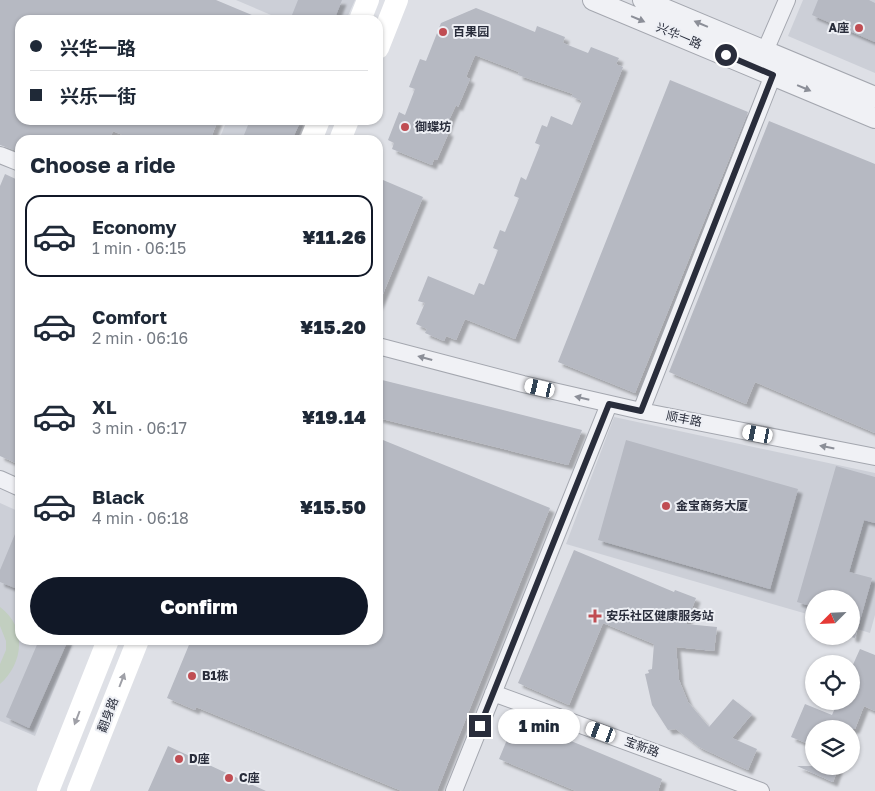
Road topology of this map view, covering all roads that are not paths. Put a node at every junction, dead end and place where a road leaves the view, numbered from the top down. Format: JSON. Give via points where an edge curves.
{"nodes":[{"id":1,"x":368,"y":0,"type":"edge"},
{"id":2,"x":397,"y":0,"type":"edge"},
{"id":3,"x":593,"y":0,"type":"edge"},
{"id":4,"x":642,"y":0,"type":"edge"},
{"id":5,"x":788,"y":0,"type":"edge"},
{"id":6,"x":362,"y":15,"type":"edge"},
{"id":7,"x":383,"y":35,"type":"edge"},
{"id":8,"x":765,"y":51,"type":"junction"},
{"id":9,"x":773,"y":75,"type":"junction"},
{"id":10,"x":875,"y":97,"type":"edge"},
{"id":11,"x":875,"y":118,"type":"edge"},
{"id":12,"x":0,"y":155,"type":"edge"},
{"id":13,"x":15,"y":161,"type":"edge"},
{"id":14,"x":383,"y":347,"type":"edge"},
{"id":15,"x":609,"y":404,"type":"junction"},
{"id":16,"x":641,"y":411,"type":"junction"},
{"id":17,"x":875,"y":457,"type":"edge"},
{"id":18,"x":0,"y":479,"type":"edge"},
{"id":19,"x":15,"y":486,"type":"edge"},
{"id":20,"x":106,"y":645,"type":"edge"},
{"id":21,"x":136,"y":645,"type":"edge"},
{"id":22,"x":494,"y":693,"type":"junction"},
{"id":23,"x":48,"y":791,"type":"edge"},
{"id":24,"x":78,"y":791,"type":"edge"},
{"id":25,"x":454,"y":791,"type":"edge"},
{"id":26,"x":762,"y":791,"type":"edge"}],
"edges":[{"from":1,"to":6,"type":"main road"},
{"from":2,"to":7,"type":"main road"},
{"from":3,"to":9,"type":"street","name":"兴华一路","one_way":true},
{"from":8,"to":4,"type":"street","name":"兴华一路","one_way":true},
{"from":5,"to":8,"type":"street"},
{"from":8,"to":9,"type":"street"},
{"from":8,"to":10,"type":"street","name":"兴华一路"},
{"from":9,"to":11,"type":"street","name":"兴华一路","one_way":true},
{"from":9,"to":16,"type":"street"},
{"from":12,"to":13,"type":"street"},
{"from":15,"to":14,"type":"street","name":"顺丰路","one_way":true},
{"from":15,"to":16,"type":"street","name":"顺丰路"},
{"from":15,"to":22,"type":"street"},
{"from":17,"to":16,"type":"street","name":"顺丰路","one_way":true},
{"from":18,"to":19,"type":"street"},
{"from":20,"to":23,"type":"main road","one_way":true},
{"from":24,"to":21,"type":"main road","name":"翻身路","one_way":true},
{"from":22,"to":25,"type":"street"},
{"from":22,"to":26,"type":"street","name":"宝新路"}]}
